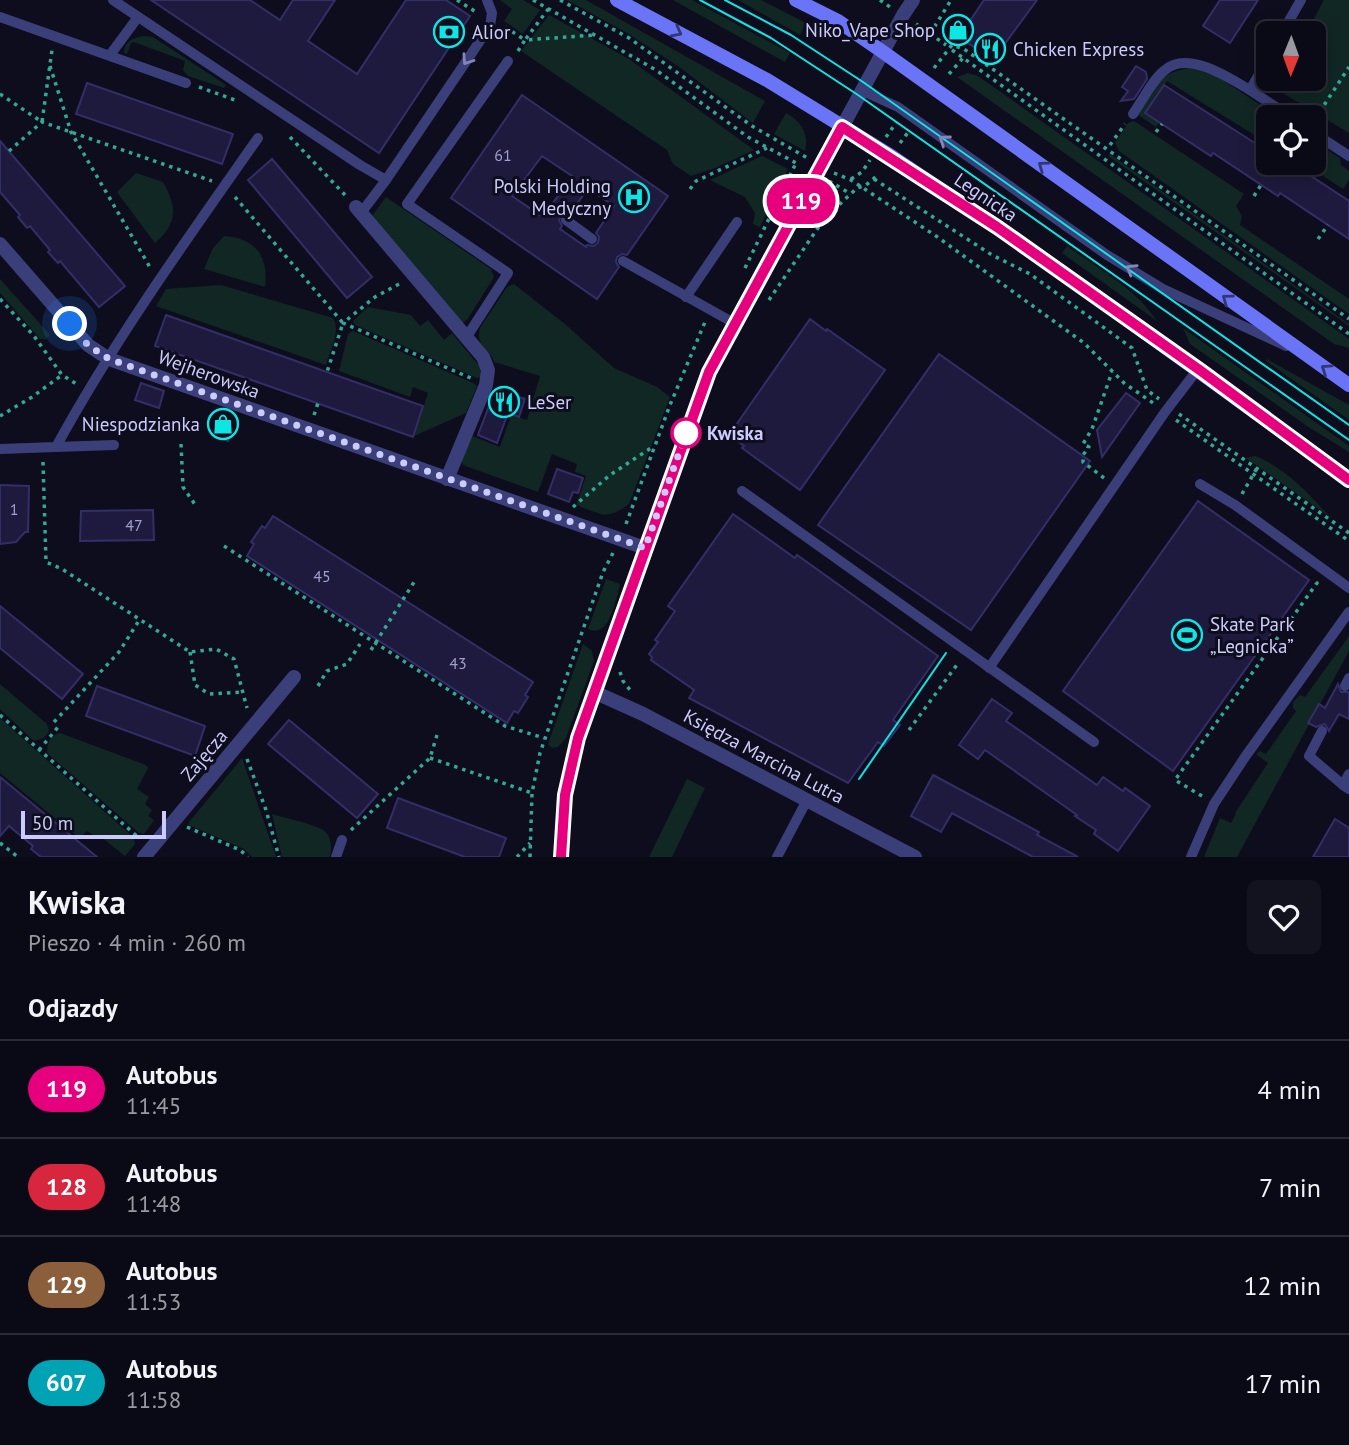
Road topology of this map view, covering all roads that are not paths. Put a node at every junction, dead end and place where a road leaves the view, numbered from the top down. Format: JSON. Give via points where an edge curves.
{"nodes":[{"id":1,"x":113,"y":0,"type":"edge"},
{"id":2,"x":486,"y":0,"type":"edge"},
{"id":3,"x":617,"y":0,"type":"edge"},
{"id":4,"x":796,"y":0,"type":"edge"},
{"id":5,"x":914,"y":0,"type":"edge"},
{"id":6,"x":1301,"y":0,"type":"edge"},
{"id":7,"x":0,"y":17,"type":"edge"},
{"id":8,"x":138,"y":17,"type":"junction"},
{"id":9,"x":1289,"y":21,"type":"edge"},
{"id":10,"x":883,"y":52,"type":"junction"},
{"id":11,"x":110,"y":55,"type":"junction"},
{"id":12,"x":511,"y":59,"type":"road end"},
{"id":13,"x":1256,"y":80,"type":"edge"},
{"id":14,"x":186,"y":83,"type":"road end"},
{"id":15,"x":863,"y":90,"type":"junction"},
{"id":16,"x":1250,"y":90,"type":"junction"},
{"id":17,"x":1273,"y":105,"type":"edge"},
{"id":18,"x":1133,"y":114,"type":"road end"},
{"id":19,"x":842,"y":127,"type":"junction"},
{"id":20,"x":258,"y":138,"type":"dead end"},
{"id":21,"x":1326,"y":141,"type":"edge"},
{"id":22,"x":1349,"y":156,"type":"edge"},
{"id":23,"x":386,"y":180,"type":"junction"},
{"id":24,"x":358,"y":210,"type":"joint"},
{"id":25,"x":566,"y":220,"type":"dead end"},
{"id":26,"x":737,"y":222,"type":"dead end"},
{"id":27,"x":592,"y":239,"type":"dead end"},
{"id":28,"x":0,"y":244,"type":"edge"},
{"id":29,"x":623,"y":261,"type":"dead end"},
{"id":30,"x":686,"y":297,"type":"junction"},
{"id":31,"x":734,"y":323,"type":"junction"},
{"id":32,"x":466,"y":338,"type":"junction"},
{"id":33,"x":1303,"y":353,"type":"junction"},
{"id":34,"x":109,"y":359,"type":"junction"},
{"id":35,"x":1198,"y":369,"type":"junction"},
{"id":36,"x":1349,"y":385,"type":"edge"},
{"id":37,"x":114,"y":445,"type":"dead end"},
{"id":38,"x":56,"y":447,"type":"junction"},
{"id":39,"x":0,"y":449,"type":"edge"},
{"id":40,"x":447,"y":479,"type":"junction"},
{"id":41,"x":1349,"y":480,"type":"edge"},
{"id":42,"x":1200,"y":484,"type":"dead end"},
{"id":43,"x":742,"y":491,"type":"dead end"},
{"id":44,"x":645,"y":548,"type":"junction"},
{"id":45,"x":1349,"y":588,"type":"edge"},
{"id":46,"x":1349,"y":612,"type":"edge"},
{"id":47,"x":989,"y":668,"type":"junction"},
{"id":48,"x":293,"y":677,"type":"dead end"},
{"id":49,"x":594,"y":692,"type":"junction"},
{"id":50,"x":1322,"y":731,"type":"dead end"},
{"id":51,"x":1094,"y":742,"type":"dead end"},
{"id":52,"x":1349,"y":774,"type":"edge"},
{"id":53,"x":1346,"y":787,"type":"edge"},
{"id":54,"x":807,"y":800,"type":"junction"},
{"id":55,"x":342,"y":840,"type":"road end"},
{"id":56,"x":148,"y":853,"type":"edge"},
{"id":57,"x":336,"y":857,"type":"edge"},
{"id":58,"x":561,"y":857,"type":"edge"},
{"id":59,"x":777,"y":857,"type":"edge"},
{"id":60,"x":915,"y":857,"type":"edge"},
{"id":61,"x":1191,"y":857,"type":"edge"}],
"edges":[{"from":1,"to":8,"type":"lane"},
{"from":2,"to":23,"type":"lane","one_way":true,"via":[[490,26]]},
{"from":3,"to":19,"type":"main road","name":"Legnicka","one_way":true,"via":[[767,79]]},
{"from":4,"to":10,"type":"main road"},
{"from":5,"to":10,"type":"street"},
{"from":6,"to":9,"type":"lane"},
{"from":7,"to":11,"type":"lane"},
{"from":8,"to":11,"type":"lane"},
{"from":8,"to":23,"type":"lane"},
{"from":10,"to":15,"type":"street"},
{"from":33,"to":10,"type":"main road","one_way":true},
{"from":11,"to":14,"type":"lane"},
{"from":12,"to":32,"type":"lane","via":[[407,204],[508,273]]},
{"from":13,"to":16,"type":"lane"},
{"from":15,"to":19,"type":"street"},
{"from":33,"to":15,"type":"lane","one_way":true,"via":[[1163,289],[1107,255],[898,107]]},
{"from":16,"to":17,"type":"lane"},
{"from":16,"to":18,"type":"lane","via":[[1208,67],[1178,64],[1163,72]]},
{"from":19,"to":31,"type":"street"},
{"from":19,"to":35,"type":"main road","name":"Legnicka","via":[[997,227]]},
{"from":20,"to":34,"type":"lane","via":[[157,280]]},
{"from":21,"to":22,"type":"lane"},
{"from":23,"to":24,"type":"lane"},
{"from":24,"to":32,"type":"street"},
{"from":25,"to":27,"type":"lane"},
{"from":26,"to":30,"type":"lane"},
{"from":28,"to":34,"type":"street","name":"Wejherowska","via":[[88,345]]},
{"from":29,"to":30,"type":"lane"},
{"from":30,"to":31,"type":"lane"},
{"from":31,"to":44,"type":"street","via":[[709,372]]},
{"from":32,"to":40,"type":"street","via":[[483,357],[488,370],[486,385]]},
{"from":36,"to":33,"type":"main road","one_way":true},
{"from":34,"to":38,"type":"lane"},
{"from":34,"to":40,"type":"street","name":"Wejherowska"},
{"from":35,"to":41,"type":"main road","name":"Legnicka"},
{"from":35,"to":47,"type":"lane"},
{"from":37,"to":38,"type":"lane"},
{"from":38,"to":39,"type":"lane"},
{"from":40,"to":44,"type":"street","name":"Wejherowska"},
{"from":42,"to":45,"type":"lane"},
{"from":43,"to":47,"type":"lane"},
{"from":44,"to":49,"type":"street"},
{"from":46,"to":61,"type":"lane","via":[[1214,804]]},
{"from":47,"to":51,"type":"lane"},
{"from":48,"to":56,"type":"street","name":"Zajęcza"},
{"from":49,"to":54,"type":"street","name":"Księdza Marcina Lutra"},
{"from":49,"to":58,"type":"street","via":[[565,795]]},
{"from":50,"to":53,"type":"lane","via":[[1309,756]]},
{"from":52,"to":53,"type":"lane"},
{"from":54,"to":59,"type":"lane"},
{"from":54,"to":60,"type":"street","name":"Księdza Marcina Lutra"},
{"from":55,"to":57,"type":"lane"}]}
